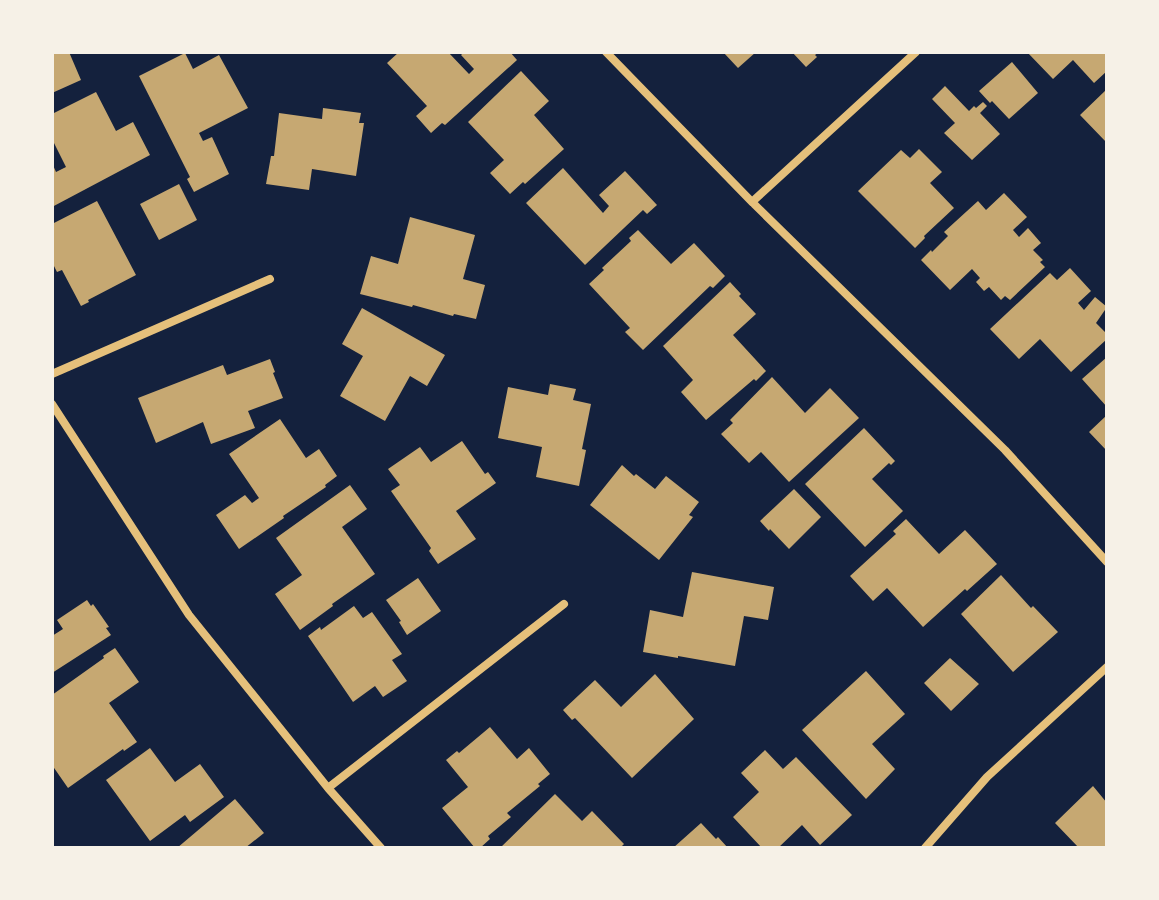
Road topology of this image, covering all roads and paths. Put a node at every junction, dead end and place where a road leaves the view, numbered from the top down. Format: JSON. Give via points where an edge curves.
{"nodes":[{"id":1,"x":606,"y":52,"type":"edge"},
{"id":2,"x":916,"y":52,"type":"edge"},
{"id":3,"x":752,"y":202,"type":"junction"},
{"id":4,"x":270,"y":279,"type":"dead end"},
{"id":5,"x":52,"y":374,"type":"edge"},
{"id":6,"x":52,"y":404,"type":"edge"},
{"id":7,"x":1107,"y":562,"type":"edge"},
{"id":8,"x":564,"y":604,"type":"dead end"},
{"id":9,"x":1107,"y":667,"type":"edge"},
{"id":10,"x":328,"y":788,"type":"junction"},
{"id":11,"x":381,"y":848,"type":"edge"},
{"id":12,"x":925,"y":848,"type":"edge"}],
"edges":[{"from":1,"to":3,"type":"street"},
{"from":2,"to":3,"type":"street"},
{"from":3,"to":7,"type":"street","via":[[1005,450]]},
{"from":4,"to":5,"type":"street"},
{"from":6,"to":10,"type":"street","via":[[189,615]]},
{"from":8,"to":10,"type":"street"},
{"from":9,"to":12,"type":"street","via":[[987,777]]},
{"from":10,"to":11,"type":"street"}]}
